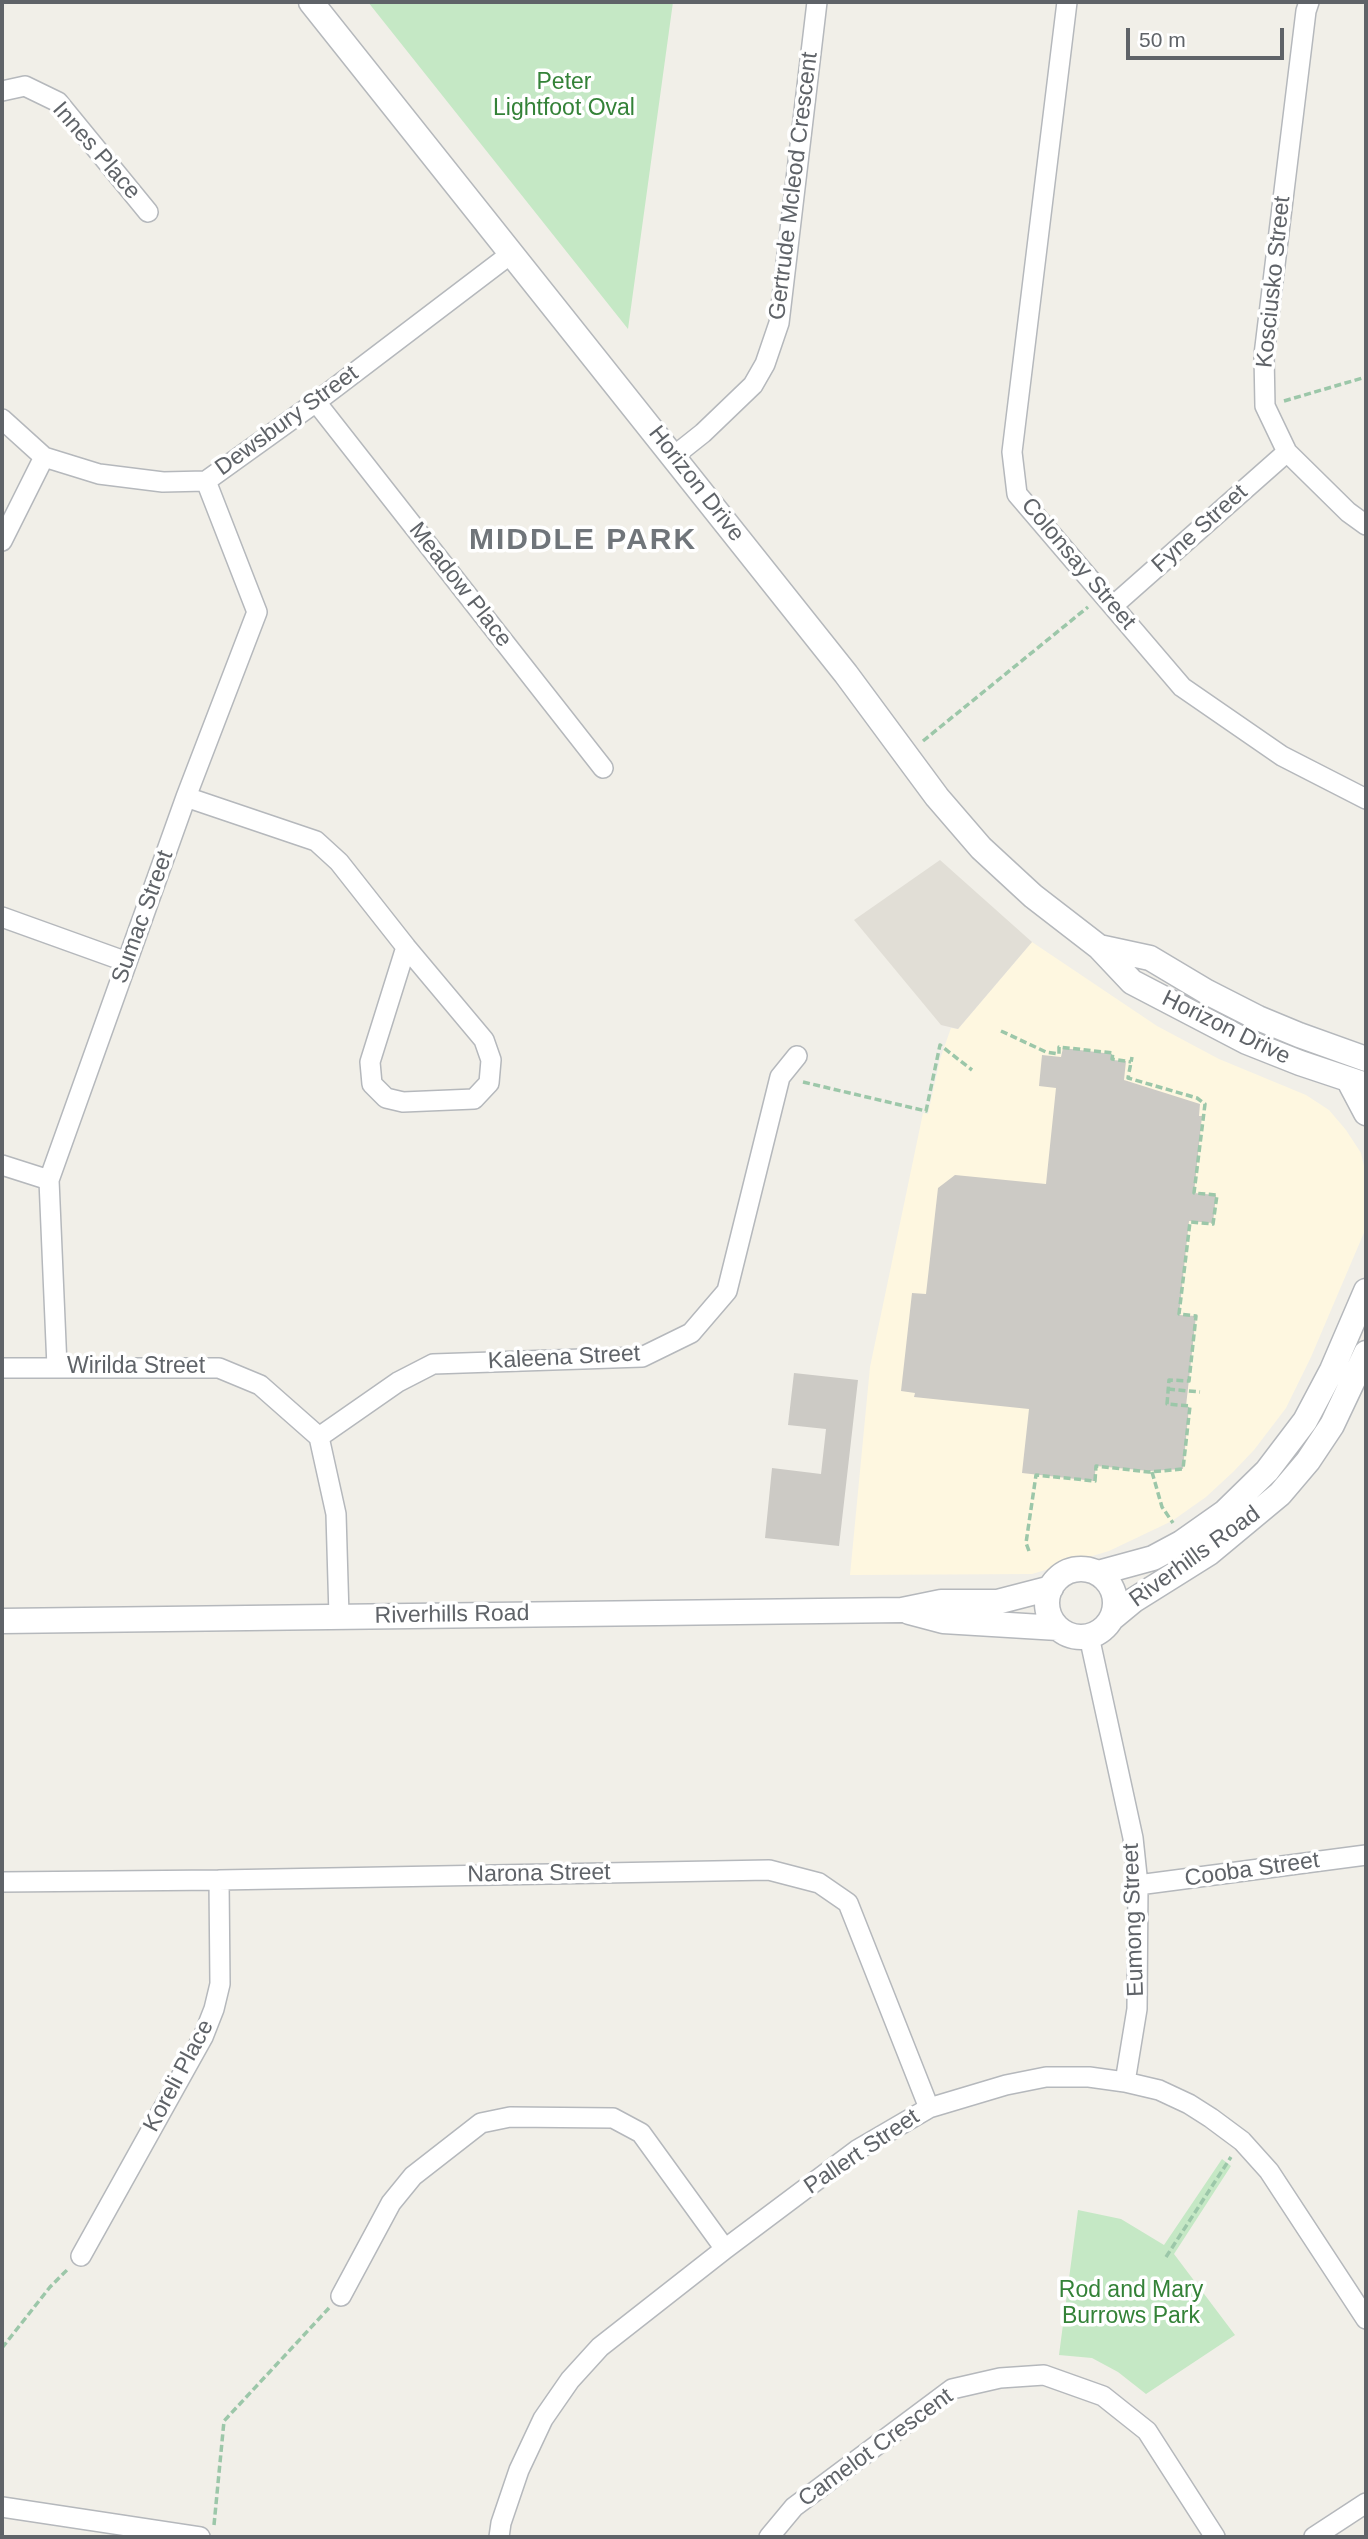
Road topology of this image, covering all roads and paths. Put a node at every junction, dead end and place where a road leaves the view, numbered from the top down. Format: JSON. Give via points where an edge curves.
{"nodes":[{"id":1,"x":311,"y":2,"type":"edge"},
{"id":2,"x":817,"y":2,"type":"edge"},
{"id":3,"x":1067,"y":2,"type":"edge"},
{"id":4,"x":1309,"y":2,"type":"edge"},
{"id":5,"x":2,"y":91,"type":"edge"},
{"id":6,"x":148,"y":212,"type":"dead end"},
{"id":7,"x":512,"y":253,"type":"junction"},
{"id":8,"x":1366,"y":377,"type":"edge"},
{"id":9,"x":316,"y":402,"type":"junction"},
{"id":10,"x":1265,"y":406,"type":"junction"},
{"id":11,"x":2,"y":419,"type":"edge"},
{"id":12,"x":1287,"y":452,"type":"junction"},
{"id":13,"x":674,"y":456,"type":"junction"},
{"id":14,"x":44,"y":457,"type":"junction"},
{"id":15,"x":206,"y":481,"type":"junction"},
{"id":16,"x":1366,"y":525,"type":"edge"},
{"id":17,"x":2,"y":541,"type":"edge"},
{"id":18,"x":1109,"y":600,"type":"junction"},
{"id":19,"x":908,"y":755,"type":"junction"},
{"id":20,"x":603,"y":768,"type":"dead end"},
{"id":21,"x":186,"y":797,"type":"junction"},
{"id":22,"x":1366,"y":799,"type":"edge"},
{"id":23,"x":2,"y":917,"type":"edge"},
{"id":24,"x":406,"y":947,"type":"junction"},
{"id":25,"x":1099,"y":947,"type":"junction"},
{"id":26,"x":127,"y":962,"type":"junction"},
{"id":27,"x":1001,"y":1031,"type":"dead end"},
{"id":28,"x":797,"y":1056,"type":"dead end"},
{"id":29,"x":1366,"y":1059,"type":"edge"},
{"id":30,"x":972,"y":1070,"type":"dead end"},
{"id":31,"x":780,"y":1077,"type":"junction"},
{"id":32,"x":1357,"y":1082,"type":"edge"},
{"id":33,"x":1366,"y":1113,"type":"edge"},
{"id":34,"x":2,"y":1165,"type":"edge"},
{"id":35,"x":49,"y":1180,"type":"junction"},
{"id":36,"x":1366,"y":1292,"type":"edge"},
{"id":37,"x":1366,"y":1353,"type":"edge"},
{"id":38,"x":57,"y":1367,"type":"junction"},
{"id":39,"x":2,"y":1368,"type":"edge"},
{"id":40,"x":1168,"y":1389,"type":"junction"},
{"id":41,"x":1200,"y":1392,"type":"dead end"},
{"id":42,"x":318,"y":1437,"type":"junction"},
{"id":43,"x":1152,"y":1472,"type":"junction"},
{"id":44,"x":1174,"y":1525,"type":"dead end"},
{"id":45,"x":1029,"y":1551,"type":"dead end"},
{"id":46,"x":1098,"y":1573,"type":"junction"},
{"id":47,"x":1051,"y":1588,"type":"junction"},
{"id":48,"x":901,"y":1610,"type":"junction"},
{"id":49,"x":339,"y":1616,"type":"junction"},
{"id":50,"x":1111,"y":1619,"type":"junction"},
{"id":51,"x":2,"y":1621,"type":"edge"},
{"id":52,"x":1058,"y":1628,"type":"junction"},
{"id":53,"x":1089,"y":1636,"type":"junction"},
{"id":54,"x":1366,"y":1855,"type":"edge"},
{"id":55,"x":219,"y":1880,"type":"junction"},
{"id":56,"x":2,"y":1882,"type":"edge"},
{"id":57,"x":1138,"y":1885,"type":"junction"},
{"id":58,"x":1125,"y":2082,"type":"junction"},
{"id":59,"x":929,"y":2108,"type":"junction"},
{"id":60,"x":1242,"y":2141,"type":"junction"},
{"id":61,"x":725,"y":2249,"type":"junction"},
{"id":62,"x":81,"y":2256,"type":"joint"},
{"id":63,"x":1166,"y":2258,"type":"dead end"},
{"id":64,"x":341,"y":2296,"type":"joint"},
{"id":65,"x":1366,"y":2319,"type":"edge"},
{"id":66,"x":2,"y":2348,"type":"edge"},
{"id":67,"x":1366,"y":2503,"type":"edge"},
{"id":68,"x":2,"y":2507,"type":"edge"},
{"id":69,"x":200,"y":2537,"type":"edge"},
{"id":70,"x":213,"y":2537,"type":"edge"},
{"id":71,"x":499,"y":2537,"type":"edge"},
{"id":72,"x":769,"y":2537,"type":"edge"},
{"id":73,"x":1215,"y":2537,"type":"edge"},
{"id":74,"x":1314,"y":2537,"type":"edge"}],
"edges":[{"from":1,"to":7,"type":"street","name":"Horizon Drive"},
{"from":2,"to":13,"type":"street","name":"Gertrude Mcleod Crescent","via":[[779,323],[753,385]]},
{"from":3,"to":18,"type":"street","name":"Colonsay Street","via":[[1012,453],[1017,494]]},
{"from":4,"to":10,"type":"street","name":"Kosciusko Street","via":[[1264,355]]},
{"from":5,"to":6,"type":"street","name":"Innes Place","via":[[25,86],[58,102]]},
{"from":7,"to":9,"type":"street","name":"Dewsbury Street"},
{"from":7,"to":13,"type":"street","name":"Horizon Drive"},
{"from":8,"to":10,"type":"path"},
{"from":9,"to":15,"type":"street","name":"Dewsbury Street"},
{"from":9,"to":20,"type":"street","name":"Meadow Place"},
{"from":10,"to":12,"type":"street","name":"Kosciusko Street"},
{"from":11,"to":14,"type":"street","name":"Dewsbury Street"},
{"from":12,"to":16,"type":"street","name":"Kosciusko Street"},
{"from":12,"to":18,"type":"street","name":"Fyne Street"},
{"from":13,"to":19,"type":"street","name":"Horizon Drive"},
{"from":14,"to":15,"type":"street","name":"Dewsbury Street","via":[[99,474],[163,482]]},
{"from":14,"to":17,"type":"street"},
{"from":15,"to":21,"type":"street","name":"Sumac Street","via":[[257,612]]},
{"from":18,"to":19,"type":"path"},
{"from":18,"to":22,"type":"street","name":"Colonsay Street","via":[[1182,687],[1282,756]]},
{"from":19,"to":25,"type":"street","name":"Horizon Drive","via":[[981,848]]},
{"from":21,"to":24,"type":"street","via":[[316,841],[340,862]]},
{"from":21,"to":26,"type":"street","name":"Sumac Street"},
{"from":23,"to":26,"type":"street"},
{"from":24,"to":24,"type":"street","via":[[484,1040],[491,1060],[489,1083],[474,1099],[402,1102],[386,1098],[372,1084],[370,1062]]},
{"from":25,"to":29,"type":"street","name":"Horizon Drive","via":[[1150,958],[1258,1017]]},
{"from":25,"to":32,"type":"street","name":"Horizon Drive","via":[[1132,982],[1204,1020],[1247,1042]]},
{"from":26,"to":35,"type":"street","name":"Sumac Street"},
{"from":27,"to":40,"type":"path","via":[[1046,1052],[1059,1054],[1059,1047],[1132,1059],[1128,1078],[1205,1104],[1194,1193],[1217,1195],[1213,1224],[1190,1222],[1180,1314],[1196,1316],[1189,1381],[1169,1380]]},
{"from":28,"to":31,"type":"street","name":"Kaleena Street"},
{"from":30,"to":31,"type":"path","via":[[940,1045],[926,1111]]},
{"from":31,"to":42,"type":"street","name":"Kaleena Street","via":[[727,1292],[691,1333],[642,1357],[433,1364],[398,1382]]},
{"from":32,"to":33,"type":"street"},
{"from":34,"to":35,"type":"street"},
{"from":35,"to":38,"type":"street","name":"Sumac Street"},
{"from":36,"to":46,"type":"street","name":"Riverhills Road","via":[[1306,1421],[1268,1471],[1226,1512],[1189,1538],[1153,1558]]},
{"from":37,"to":50,"type":"street","name":"Riverhills Road","via":[[1332,1425],[1280,1494],[1209,1553]]},
{"from":38,"to":39,"type":"street","name":"Wirilda Street"},
{"from":38,"to":42,"type":"street","name":"Wirilda Street","via":[[219,1368],[260,1385]]},
{"from":40,"to":41,"type":"path"},
{"from":40,"to":43,"type":"path","via":[[1167,1404],[1190,1406],[1183,1469]]},
{"from":42,"to":49,"type":"street","via":[[336,1514]]},
{"from":43,"to":44,"type":"path","via":[[1162,1507]]},
{"from":43,"to":45,"type":"path","via":[[1096,1466],[1095,1481],[1036,1475],[1026,1543]]},
{"from":46,"to":47,"type":"street","via":[[1076,1569]]},
{"from":46,"to":50,"type":"street","via":[[1114,1591]]},
{"from":47,"to":48,"type":"street","name":"Riverhills Road","via":[[997,1602],[941,1602]]},
{"from":47,"to":52,"type":"street","via":[[1048,1609]]},
{"from":48,"to":49,"type":"street","name":"Riverhills Road"},
{"from":48,"to":52,"type":"street","name":"Riverhills Road","via":[[943,1621]]},
{"from":49,"to":51,"type":"street","name":"Riverhills Road"},
{"from":50,"to":53,"type":"street","via":[[1101,1632]]},
{"from":52,"to":53,"type":"street","via":[[1078,1637]]},
{"from":53,"to":57,"type":"street","name":"Eumong Street","via":[[1133,1838]]},
{"from":54,"to":57,"type":"street","name":"Cooba Street"},
{"from":55,"to":56,"type":"street","name":"Narona Street"},
{"from":55,"to":59,"type":"street","name":"Narona Street","via":[[769,1870],[819,1883],[848,1903]]},
{"from":55,"to":62,"type":"street","name":"Koreli Place","via":[[220,1984],[214,2009],[203,2037]]},
{"from":57,"to":58,"type":"street","name":"Eumong Street","via":[[1136,2009]]},
{"from":58,"to":59,"type":"street","name":"Pallert Street","via":[[1046,2077]]},
{"from":58,"to":60,"type":"street","name":"Pallert Street","via":[[1189,2104]]},
{"from":59,"to":61,"type":"street","name":"Pallert Street","via":[[857,2150]]},
{"from":60,"to":63,"type":"path"},
{"from":60,"to":65,"type":"street","name":"Pallert Street","via":[[1269,2171]]},
{"from":61,"to":64,"type":"street","via":[[641,2133],[613,2118],[510,2117],[481,2123],[413,2176],[391,2203]]},
{"from":61,"to":71,"type":"street","name":"Pallert Street","via":[[600,2347],[570,2380],[543,2419],[519,2470]]},
{"from":62,"to":66,"type":"path"},
{"from":64,"to":70,"type":"path","via":[[224,2421]]},
{"from":67,"to":74,"type":"street"},
{"from":68,"to":69,"type":"street"},
{"from":72,"to":73,"type":"street","name":"Camelot Crescent","via":[[794,2507],[952,2389],[1000,2378],[1044,2375],[1103,2396],[1147,2431]]}]}
